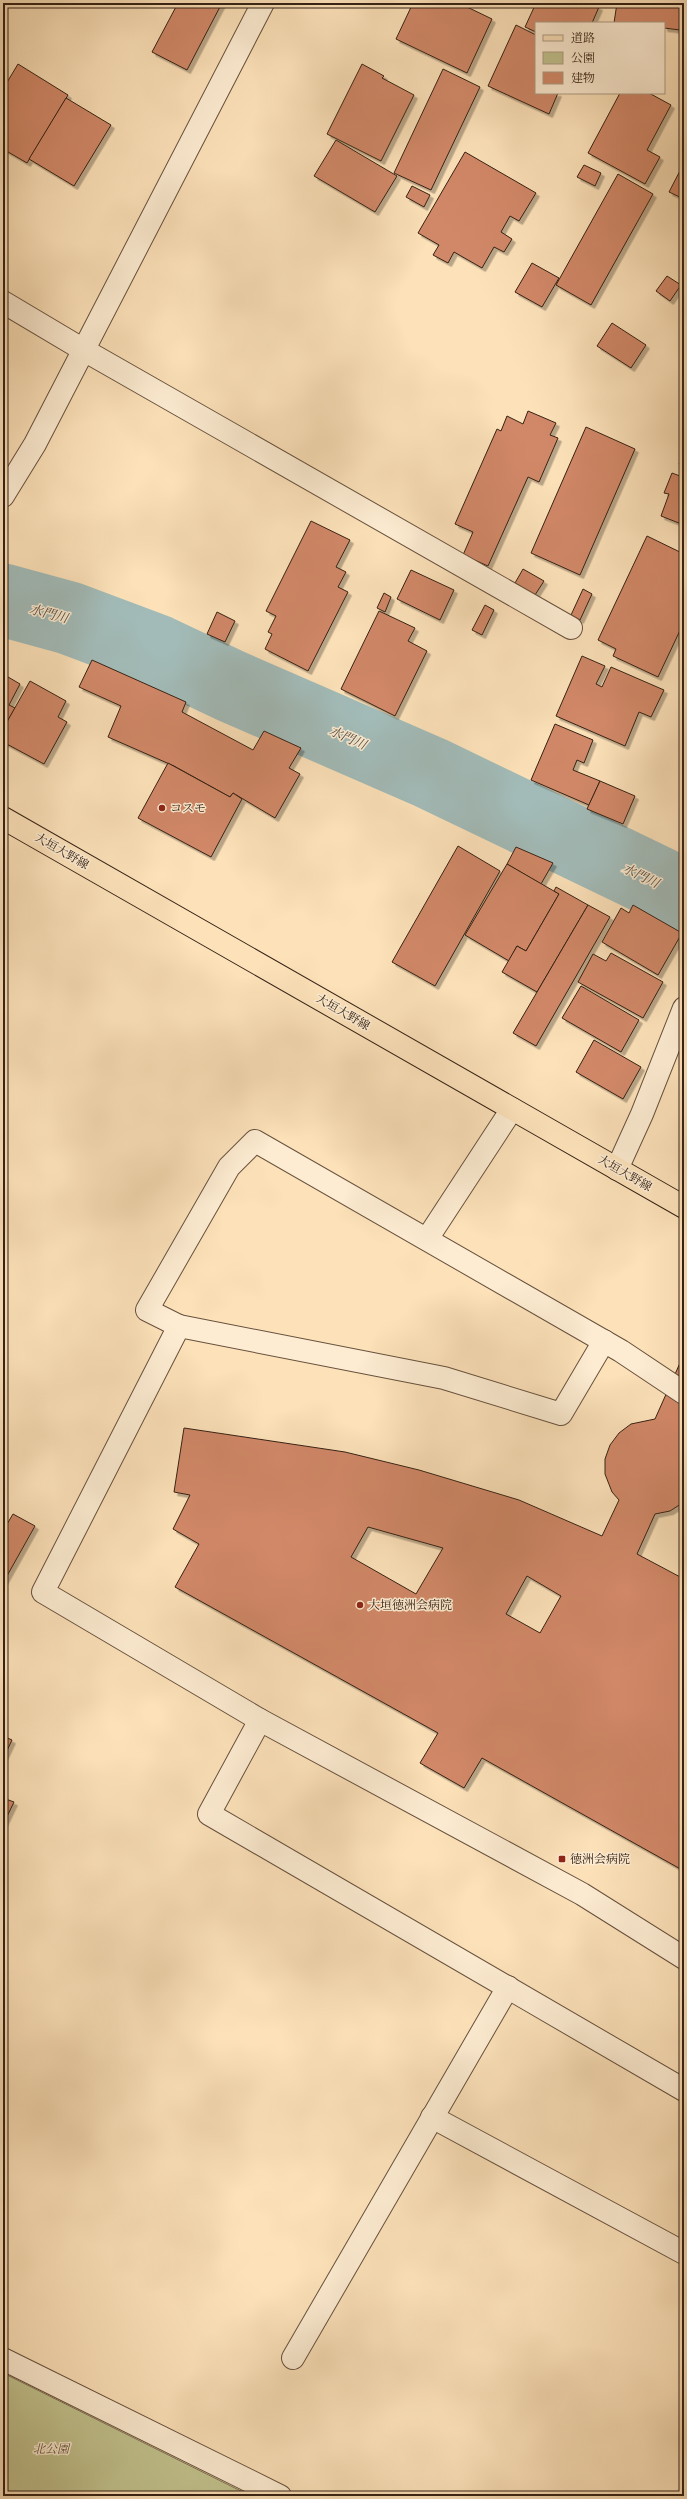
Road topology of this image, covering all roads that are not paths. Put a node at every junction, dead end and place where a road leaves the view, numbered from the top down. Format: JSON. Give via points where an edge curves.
{"nodes":[{"id":1,"x":263,"y":3,"type":"edge"},
{"id":2,"x":3,"y":302,"type":"edge"},
{"id":3,"x":82,"y":349,"type":"junction"},
{"id":4,"x":3,"y":496,"type":"edge"},
{"id":5,"x":571,"y":628,"type":"dead end"},
{"id":6,"x":3,"y":818,"type":"edge"},
{"id":7,"x":684,"y":1008,"type":"edge"},
{"id":8,"x":512,"y":1109,"type":"junction"},
{"id":9,"x":617,"y":1169,"type":"junction"},
{"id":10,"x":684,"y":1207,"type":"edge"},
{"id":11,"x":427,"y":1240,"type":"junction"},
{"id":12,"x":179,"y":1326,"type":"junction"},
{"id":13,"x":604,"y":1341,"type":"junction"},
{"id":14,"x":684,"y":1393,"type":"edge"},
{"id":15,"x":260,"y":1720,"type":"junction"},
{"id":16,"x":684,"y":1958,"type":"edge"},
{"id":17,"x":508,"y":1987,"type":"junction"},
{"id":18,"x":684,"y":2090,"type":"edge"},
{"id":19,"x":432,"y":2117,"type":"junction"},
{"id":20,"x":684,"y":2253,"type":"edge"},
{"id":21,"x":293,"y":2358,"type":"dead end"},
{"id":22,"x":3,"y":2359,"type":"edge"},
{"id":23,"x":280,"y":2496,"type":"edge"}],
"edges":[{"from":1,"to":3,"type":"street"},
{"from":2,"to":3,"type":"street"},
{"from":3,"to":4,"type":"street","via":[[35,444]]},
{"from":3,"to":5,"type":"street"},
{"from":6,"to":8,"type":"main road","name":"大垣大野線"},
{"from":7,"to":9,"type":"street"},
{"from":8,"to":9,"type":"main road","name":"大垣大野線"},
{"from":8,"to":11,"type":"street"},
{"from":9,"to":10,"type":"main road","name":"大垣大野線"},
{"from":11,"to":12,"type":"street","via":[[255,1141],[228,1167],[147,1310]]},
{"from":11,"to":13,"type":"street"},
{"from":12,"to":13,"type":"street","via":[[444,1378],[561,1414]]},
{"from":12,"to":15,"type":"street","via":[[43,1592]]},
{"from":13,"to":14,"type":"street"},
{"from":15,"to":16,"type":"street","via":[[582,1894]]},
{"from":15,"to":17,"type":"street","via":[[208,1814]]},
{"from":17,"to":18,"type":"street"},
{"from":17,"to":19,"type":"street"},
{"from":19,"to":20,"type":"street"},
{"from":19,"to":21,"type":"street"},
{"from":22,"to":23,"type":"street"}]}
